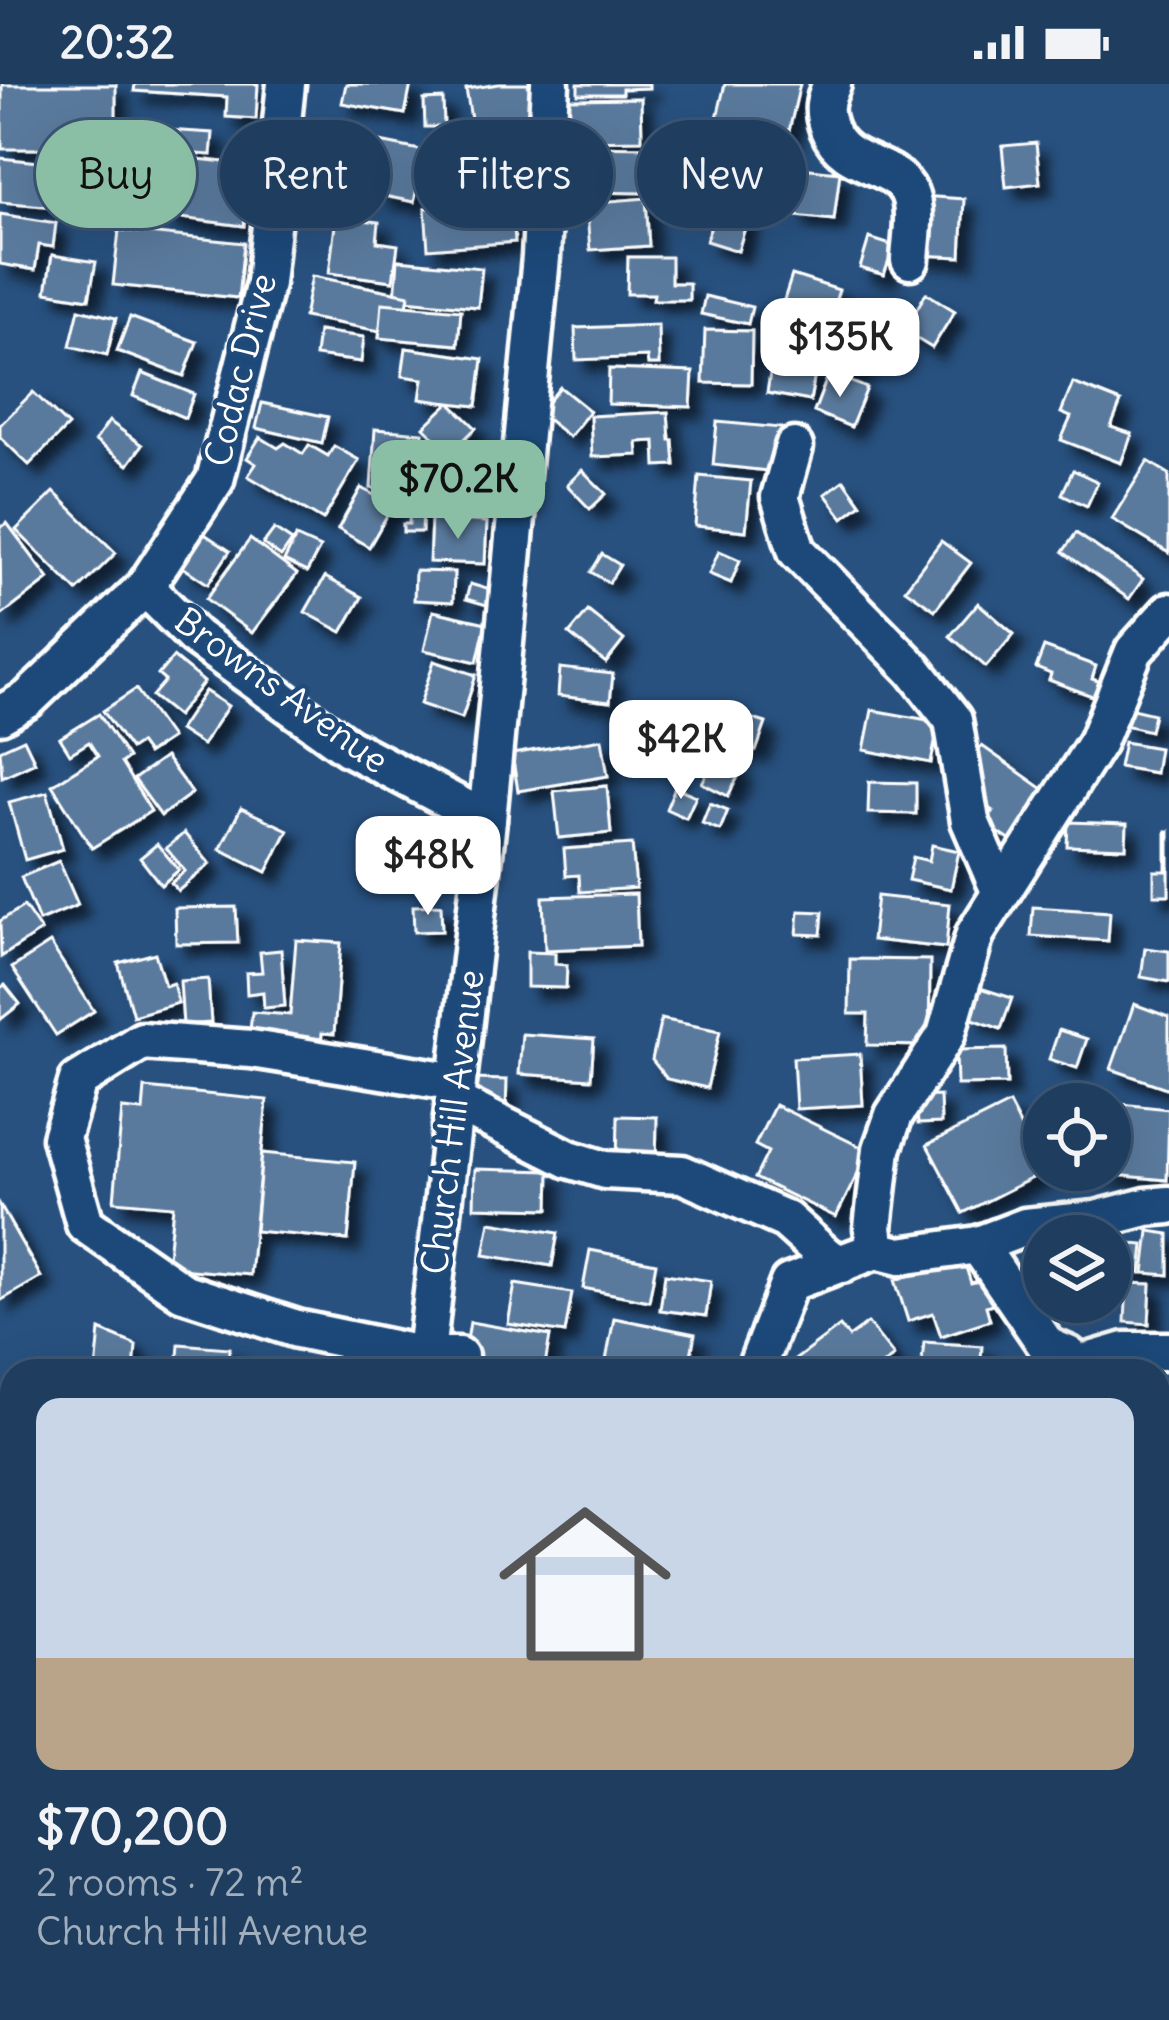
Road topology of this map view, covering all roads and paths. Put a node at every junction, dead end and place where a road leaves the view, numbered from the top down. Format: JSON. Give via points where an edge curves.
{"nodes":[{"id":1,"x":286,"y":84,"type":"edge"},
{"id":2,"x":550,"y":84,"type":"edge"},
{"id":3,"x":832,"y":84,"type":"edge"},
{"id":4,"x":910,"y":260,"type":"dead end"},
{"id":5,"x":794,"y":447,"type":"dead end"},
{"id":6,"x":146,"y":587,"type":"junction"},
{"id":7,"x":1169,"y":612,"type":"edge"},
{"id":8,"x":0,"y":715,"type":"edge"},
{"id":9,"x":487,"y":820,"type":"junction"},
{"id":10,"x":1000,"y":891,"type":"junction"},
{"id":11,"x":456,"y":1092,"type":"junction"},
{"id":12,"x":1169,"y":1205,"type":"edge"},
{"id":13,"x":978,"y":1245,"type":"junction"},
{"id":14,"x":859,"y":1257,"type":"junction"},
{"id":15,"x":1169,"y":1352,"type":"edge"},
{"id":16,"x":428,"y":1359,"type":"edge"},
{"id":17,"x":436,"y":1359,"type":"edge"},
{"id":18,"x":760,"y":1359,"type":"edge"},
{"id":19,"x":1043,"y":1359,"type":"edge"},
{"id":20,"x":1073,"y":1359,"type":"edge"},
{"id":21,"x":1107,"y":1359,"type":"edge"}],
"edges":[{"from":1,"to":6,"type":"street","name":"Codac Drive","via":[[265,283],[215,480]]},
{"from":2,"to":9,"type":"street","name":"Church Hill Avenue"},
{"from":3,"to":4,"type":"street","via":[[824,116],[834,142],[911,196]]},
{"from":5,"to":10,"type":"street","via":[[780,497],[797,551],[952,720],[970,821]]},
{"from":6,"to":8,"type":"street","name":"Codac Drive","via":[[28,699]]},
{"from":6,"to":9,"type":"street","name":"Browns Avenue","via":[[195,637],[348,747]]},
{"from":7,"to":10,"type":"street","via":[[1134,651],[1097,742]]},
{"from":9,"to":11,"type":"street","name":"Church Hill Avenue"},
{"from":10,"to":14,"type":"street","via":[[975,934],[946,1035],[894,1114],[873,1228]]},
{"from":11,"to":14,"type":"street","via":[[569,1159],[604,1170],[682,1174],[786,1220],[826,1256]]},
{"from":11,"to":16,"type":"street","via":[[251,1049],[142,1042],[78,1081],[61,1138],[85,1224],[183,1292]]},
{"from":11,"to":17,"type":"street","name":"Church Hill Avenue"},
{"from":12,"to":13,"type":"street","via":[[1025,1228]]},
{"from":13,"to":14,"type":"street"},
{"from":13,"to":19,"type":"street"},
{"from":14,"to":18,"type":"street","via":[[790,1283]]},
{"from":15,"to":21,"type":"street"},
{"from":19,"to":20,"type":"street"}]}
